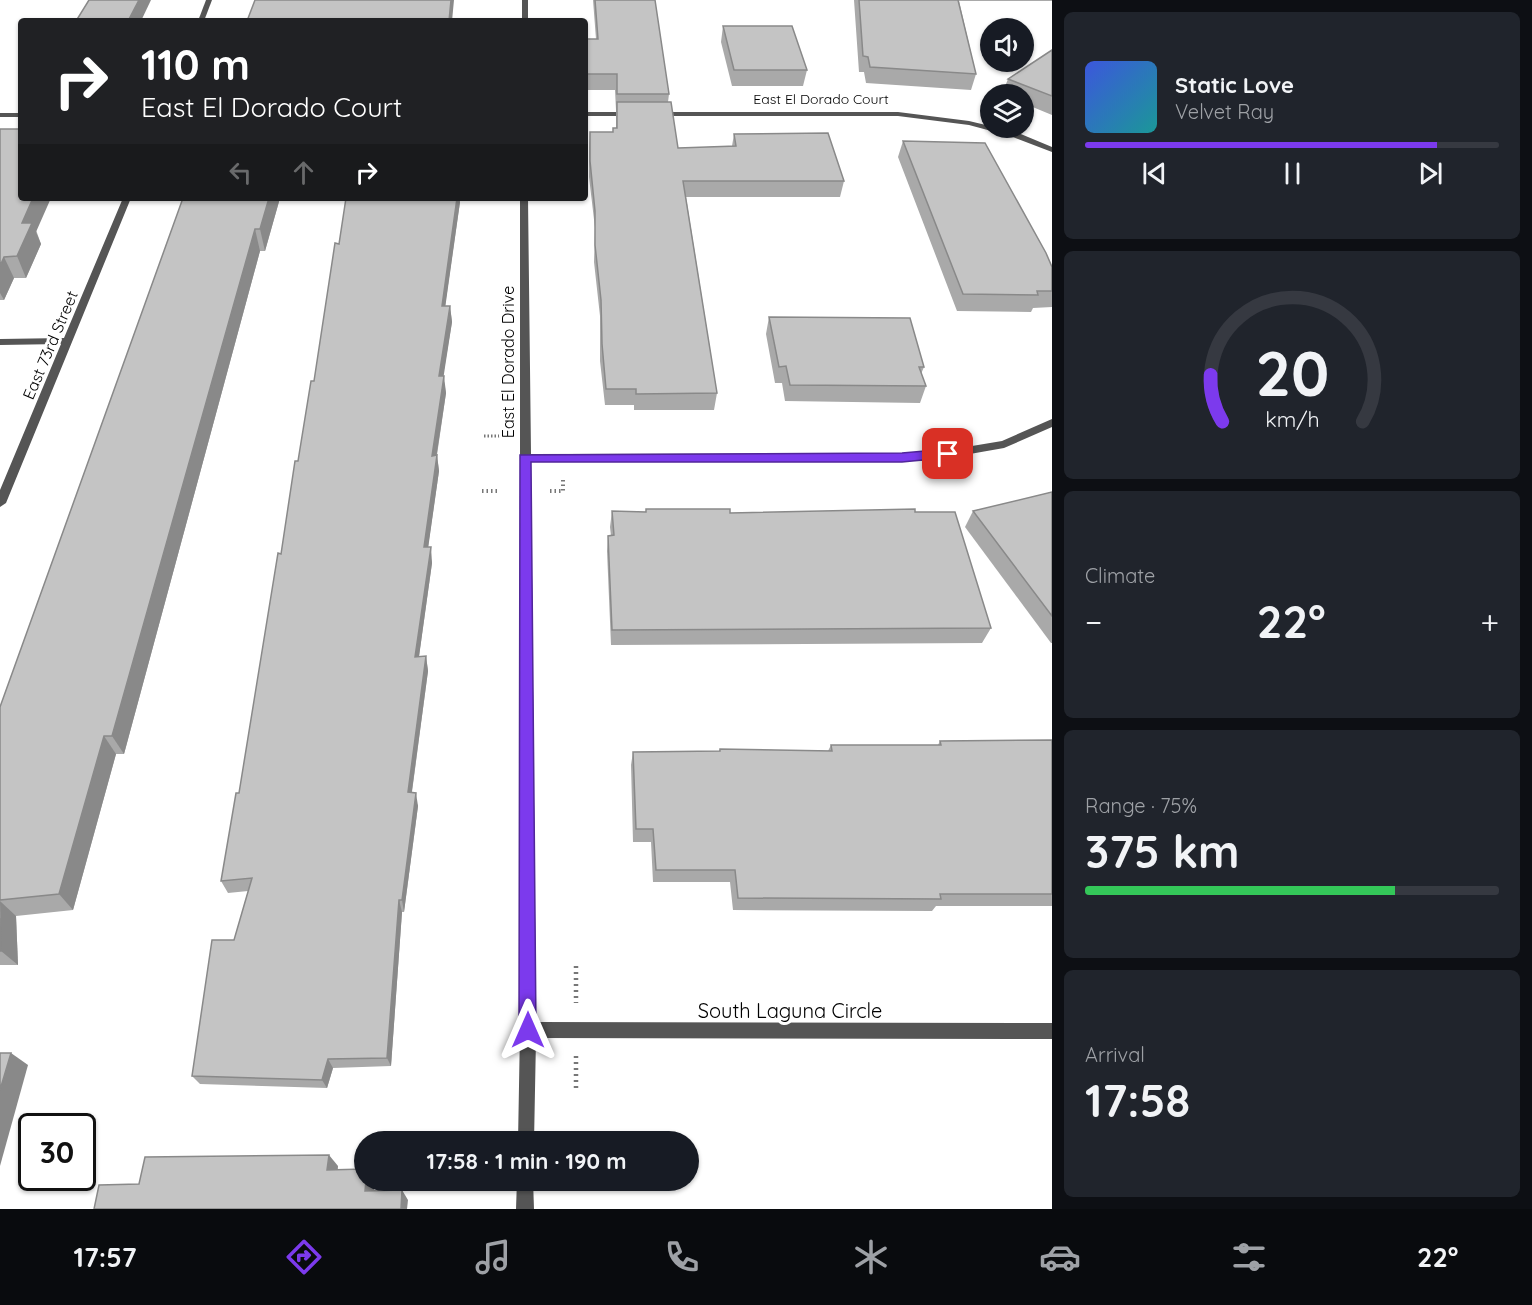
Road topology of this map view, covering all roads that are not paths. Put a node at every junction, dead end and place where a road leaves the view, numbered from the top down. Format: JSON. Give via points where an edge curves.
{"nodes":[{"id":1,"x":209,"y":0,"type":"edge"},
{"id":2,"x":525,"y":0,"type":"edge"},
{"id":3,"x":202,"y":18,"type":"edge"},
{"id":4,"x":525,"y":18,"type":"edge"},
{"id":5,"x":588,"y":114,"type":"edge"},
{"id":6,"x":0,"y":115,"type":"edge"},
{"id":7,"x":18,"y":115,"type":"edge"},
{"id":8,"x":1052,"y":150,"type":"edge"},
{"id":9,"x":126,"y":201,"type":"edge"},
{"id":10,"x":524,"y":201,"type":"edge"},
{"id":11,"x":67,"y":341,"type":"junction"},
{"id":12,"x":0,"y":342,"type":"edge"},
{"id":13,"x":1052,"y":423,"type":"edge"},
{"id":14,"x":524,"y":458,"type":"junction"},
{"id":15,"x":0,"y":503,"type":"edge"},
{"id":16,"x":528,"y":1030,"type":"junction"},
{"id":17,"x":1052,"y":1031,"type":"edge"},
{"id":18,"x":526,"y":1131,"type":"edge"},
{"id":19,"x":525,"y":1191,"type":"edge"},
{"id":20,"x":525,"y":1209,"type":"edge"}],
"edges":[{"from":1,"to":3,"type":"street"},
{"from":2,"to":4,"type":"street"},
{"from":5,"to":8,"type":"street","name":"East El Dorado Court","via":[[898,114],[969,123],[1013,134]]},
{"from":6,"to":7,"type":"street"},
{"from":9,"to":11,"type":"street","name":"East 73rd Street"},
{"from":10,"to":14,"type":"street","name":"East El Dorado Drive"},
{"from":11,"to":12,"type":"street"},
{"from":11,"to":15,"type":"street","name":"East 73rd Street"},
{"from":13,"to":14,"type":"street","via":[[1004,444],[930,457]]},
{"from":14,"to":16,"type":"street","name":"East El Dorado Drive"},
{"from":16,"to":17,"type":"street","name":"South Laguna Circle"},
{"from":16,"to":18,"type":"street","name":"East El Dorado Drive"},
{"from":19,"to":20,"type":"street"}]}
